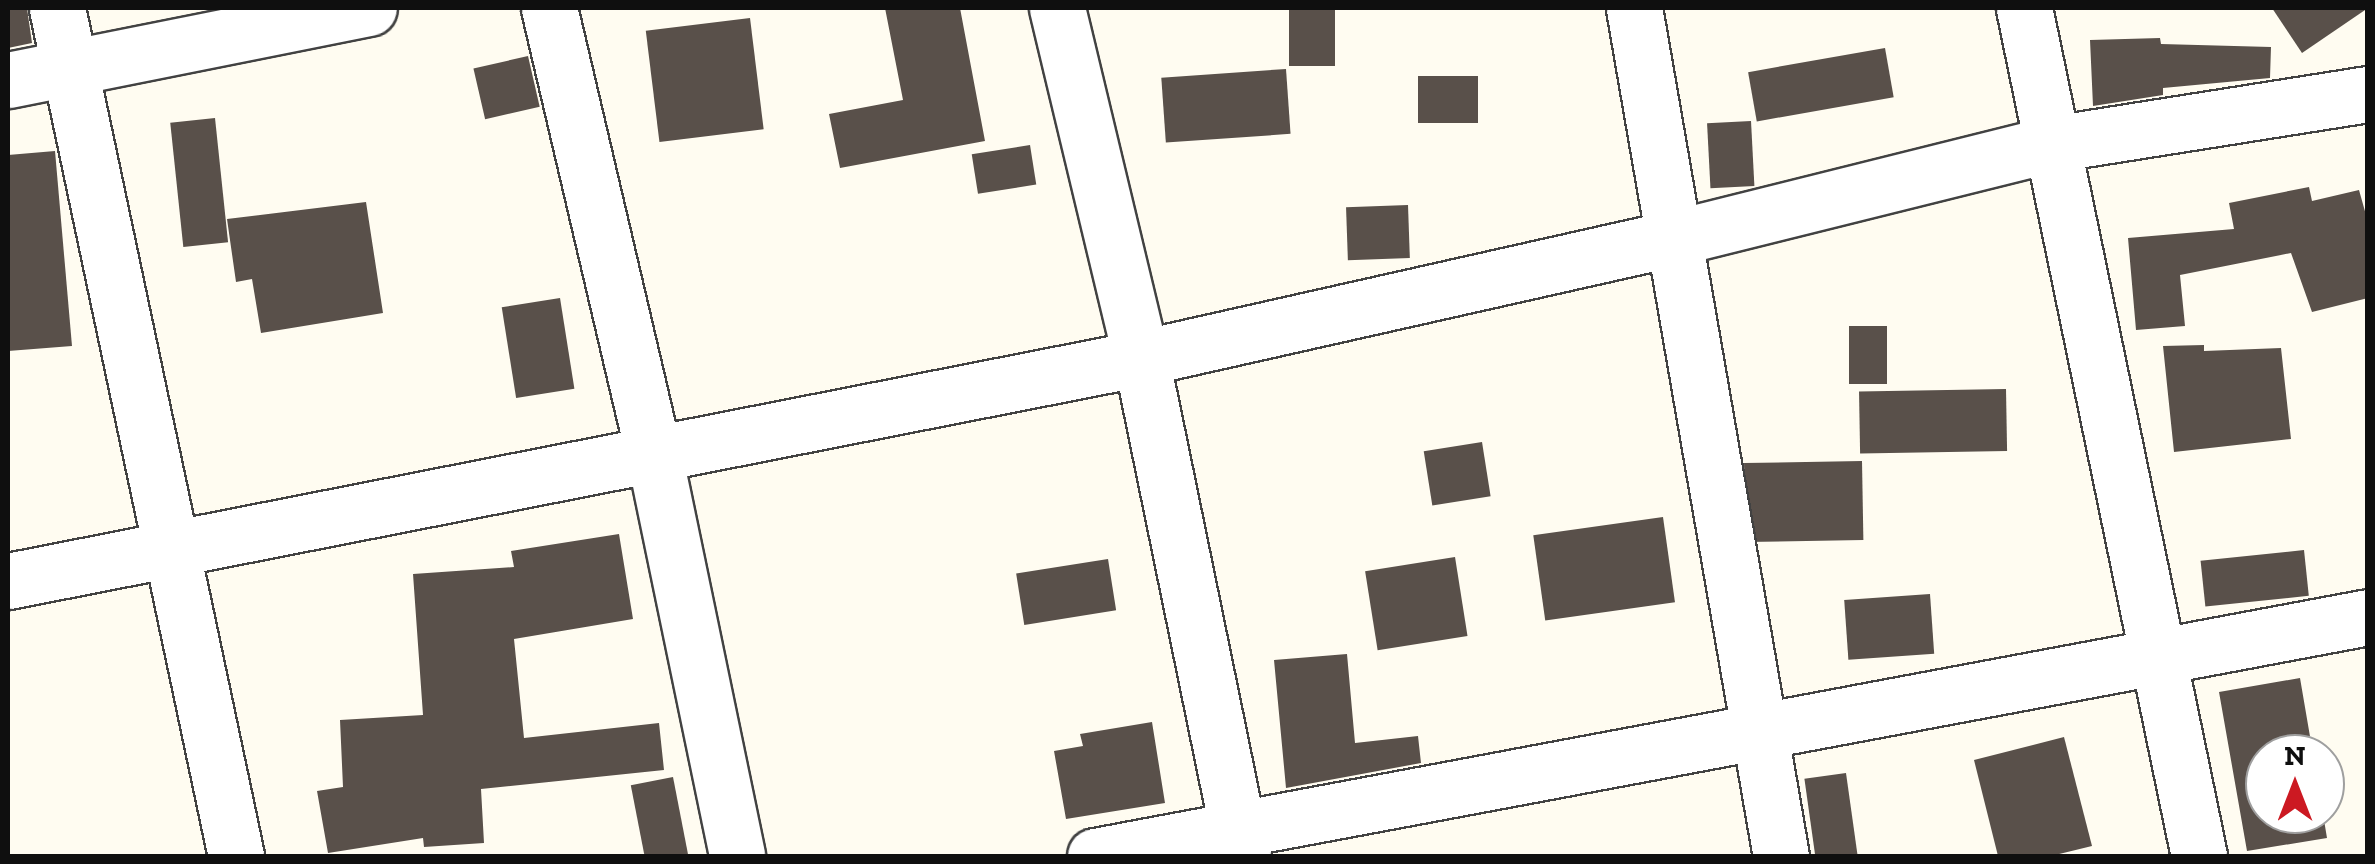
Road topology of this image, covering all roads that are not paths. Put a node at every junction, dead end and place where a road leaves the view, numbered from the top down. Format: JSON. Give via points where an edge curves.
{"nodes":[{"id":1,"x":57,"y":8,"type":"edge"},
{"id":2,"x":368,"y":8,"type":"edge"},
{"id":3,"x":549,"y":8,"type":"edge"},
{"id":4,"x":1057,"y":8,"type":"edge"},
{"id":5,"x":1634,"y":8,"type":"edge"},
{"id":6,"x":2024,"y":8,"type":"edge"},
{"id":7,"x":70,"y":68,"type":"junction"},
{"id":8,"x":8,"y":80,"type":"edge"},
{"id":9,"x":2368,"y":94,"type":"edge"},
{"id":10,"x":2052,"y":144,"type":"junction"},
{"id":11,"x":1674,"y":238,"type":"junction"},
{"id":12,"x":1141,"y":358,"type":"junction"},
{"id":13,"x":654,"y":454,"type":"junction"},
{"id":14,"x":171,"y":549,"type":"junction"},
{"id":15,"x":8,"y":581,"type":"edge"},
{"id":16,"x":2368,"y":617,"type":"edge"},
{"id":17,"x":2155,"y":654,"type":"junction"},
{"id":18,"x":1760,"y":730,"type":"junction"},
{"id":19,"x":1240,"y":842,"type":"edge"},
{"id":20,"x":236,"y":856,"type":"edge"},
{"id":21,"x":737,"y":856,"type":"edge"},
{"id":22,"x":1095,"y":856,"type":"edge"},
{"id":23,"x":1781,"y":856,"type":"edge"},
{"id":24,"x":2199,"y":856,"type":"edge"}],
"edges":[{"from":1,"to":7,"type":"street"},
{"from":2,"to":7,"type":"street"},
{"from":3,"to":13,"type":"street"},
{"from":4,"to":12,"type":"street"},
{"from":5,"to":11,"type":"street"},
{"from":6,"to":10,"type":"street"},
{"from":7,"to":8,"type":"street"},
{"from":7,"to":14,"type":"street"},
{"from":9,"to":10,"type":"street"},
{"from":10,"to":11,"type":"street"},
{"from":10,"to":17,"type":"street"},
{"from":11,"to":12,"type":"street"},
{"from":11,"to":18,"type":"street"},
{"from":12,"to":13,"type":"street"},
{"from":12,"to":19,"type":"street"},
{"from":13,"to":14,"type":"street"},
{"from":13,"to":21,"type":"street"},
{"from":14,"to":15,"type":"street"},
{"from":14,"to":20,"type":"street"},
{"from":16,"to":17,"type":"street"},
{"from":17,"to":18,"type":"street"},
{"from":17,"to":24,"type":"street"},
{"from":18,"to":19,"type":"street"},
{"from":18,"to":23,"type":"street"},
{"from":19,"to":22,"type":"street"}]}
